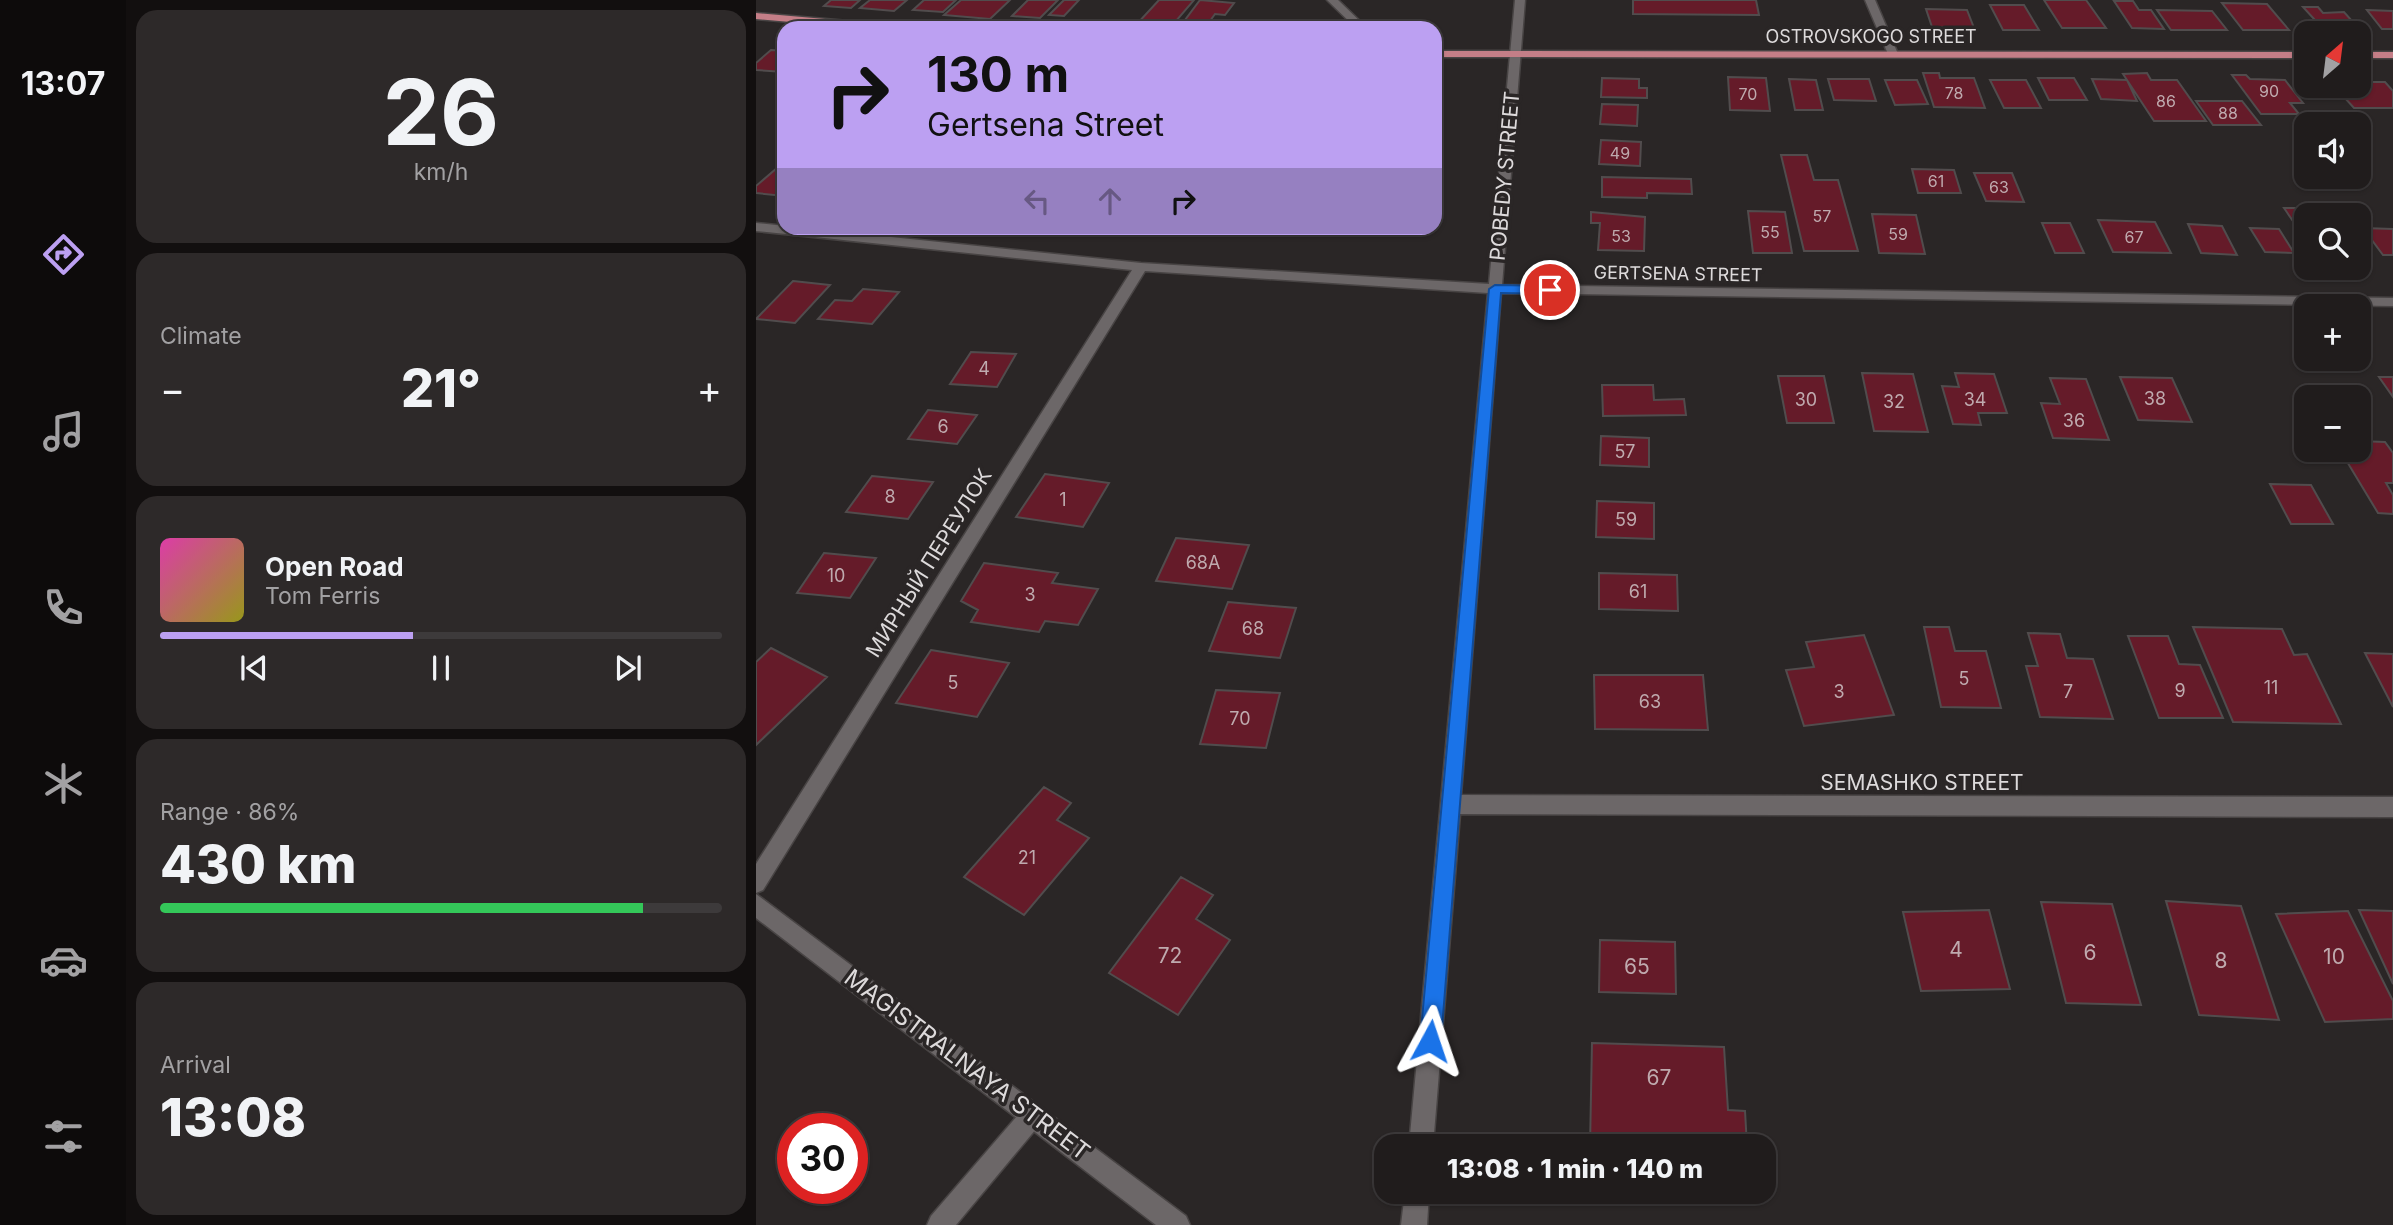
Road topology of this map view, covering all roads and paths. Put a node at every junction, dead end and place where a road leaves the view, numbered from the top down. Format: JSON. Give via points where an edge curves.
{"nodes":[{"id":1,"x":1332,"y":0,"type":"edge"},
{"id":2,"x":1520,"y":0,"type":"edge"},
{"id":3,"x":1870,"y":0,"type":"edge"},
{"id":4,"x":756,"y":16,"type":"edge"},
{"id":5,"x":814,"y":21,"type":"edge"},
{"id":6,"x":1354,"y":21,"type":"edge"},
{"id":7,"x":1442,"y":54,"type":"edge"},
{"id":8,"x":1515,"y":54,"type":"junction"},
{"id":9,"x":1893,"y":54,"type":"junction"},
{"id":10,"x":2294,"y":55,"type":"edge"},
{"id":11,"x":2371,"y":55,"type":"edge"},
{"id":12,"x":2393,"y":55,"type":"edge"},
{"id":13,"x":756,"y":227,"type":"edge"},
{"id":14,"x":777,"y":229,"type":"edge"},
{"id":15,"x":833,"y":235,"type":"edge"},
{"id":16,"x":1141,"y":267,"type":"junction"},
{"id":17,"x":1495,"y":289,"type":"junction"},
{"id":18,"x":2393,"y":302,"type":"edge"},
{"id":19,"x":1451,"y":804,"type":"junction"},
{"id":20,"x":2393,"y":807,"type":"edge"},
{"id":21,"x":756,"y":883,"type":"edge"},
{"id":22,"x":756,"y":905,"type":"edge"},
{"id":23,"x":1033,"y":1115,"type":"junction"},
{"id":24,"x":1422,"y":1134,"type":"edge"},
{"id":25,"x":1416,"y":1204,"type":"edge"},
{"id":26,"x":940,"y":1225,"type":"edge"},
{"id":27,"x":1177,"y":1225,"type":"edge"},
{"id":28,"x":1414,"y":1225,"type":"edge"}],
"edges":[{"from":1,"to":6,"type":"street"},
{"from":2,"to":8,"type":"street","name":"POBEDY STREET"},
{"from":3,"to":9,"type":"street"},
{"from":4,"to":5,"type":"main road"},
{"from":7,"to":8,"type":"main road","name":"OSTROVSKOGO STREET"},
{"from":8,"to":9,"type":"main road","name":"OSTROVSKOGO STREET"},
{"from":8,"to":17,"type":"street","name":"POBEDY STREET"},
{"from":9,"to":10,"type":"main road","name":"OSTROVSKOGO STREET"},
{"from":11,"to":12,"type":"main road"},
{"from":13,"to":14,"type":"street","name":"GERTSENA STREET"},
{"from":15,"to":16,"type":"street","name":"GERTSENA STREET"},
{"from":16,"to":17,"type":"street","name":"GERTSENA STREET"},
{"from":16,"to":21,"type":"street","name":"МИРНЫЙ ПЕРЕУЛОК"},
{"from":17,"to":18,"type":"street","name":"GERTSENA STREET"},
{"from":17,"to":19,"type":"street","name":"POBEDY STREET"},
{"from":19,"to":20,"type":"street","name":"SEMASHKO STREET"},
{"from":19,"to":24,"type":"street","name":"POBEDY STREET"},
{"from":22,"to":23,"type":"street","name":"MAGISTRALNAYA STREET"},
{"from":23,"to":26,"type":"street"},
{"from":23,"to":27,"type":"street","name":"MAGISTRALNAYA STREET"},
{"from":25,"to":28,"type":"street"}]}
